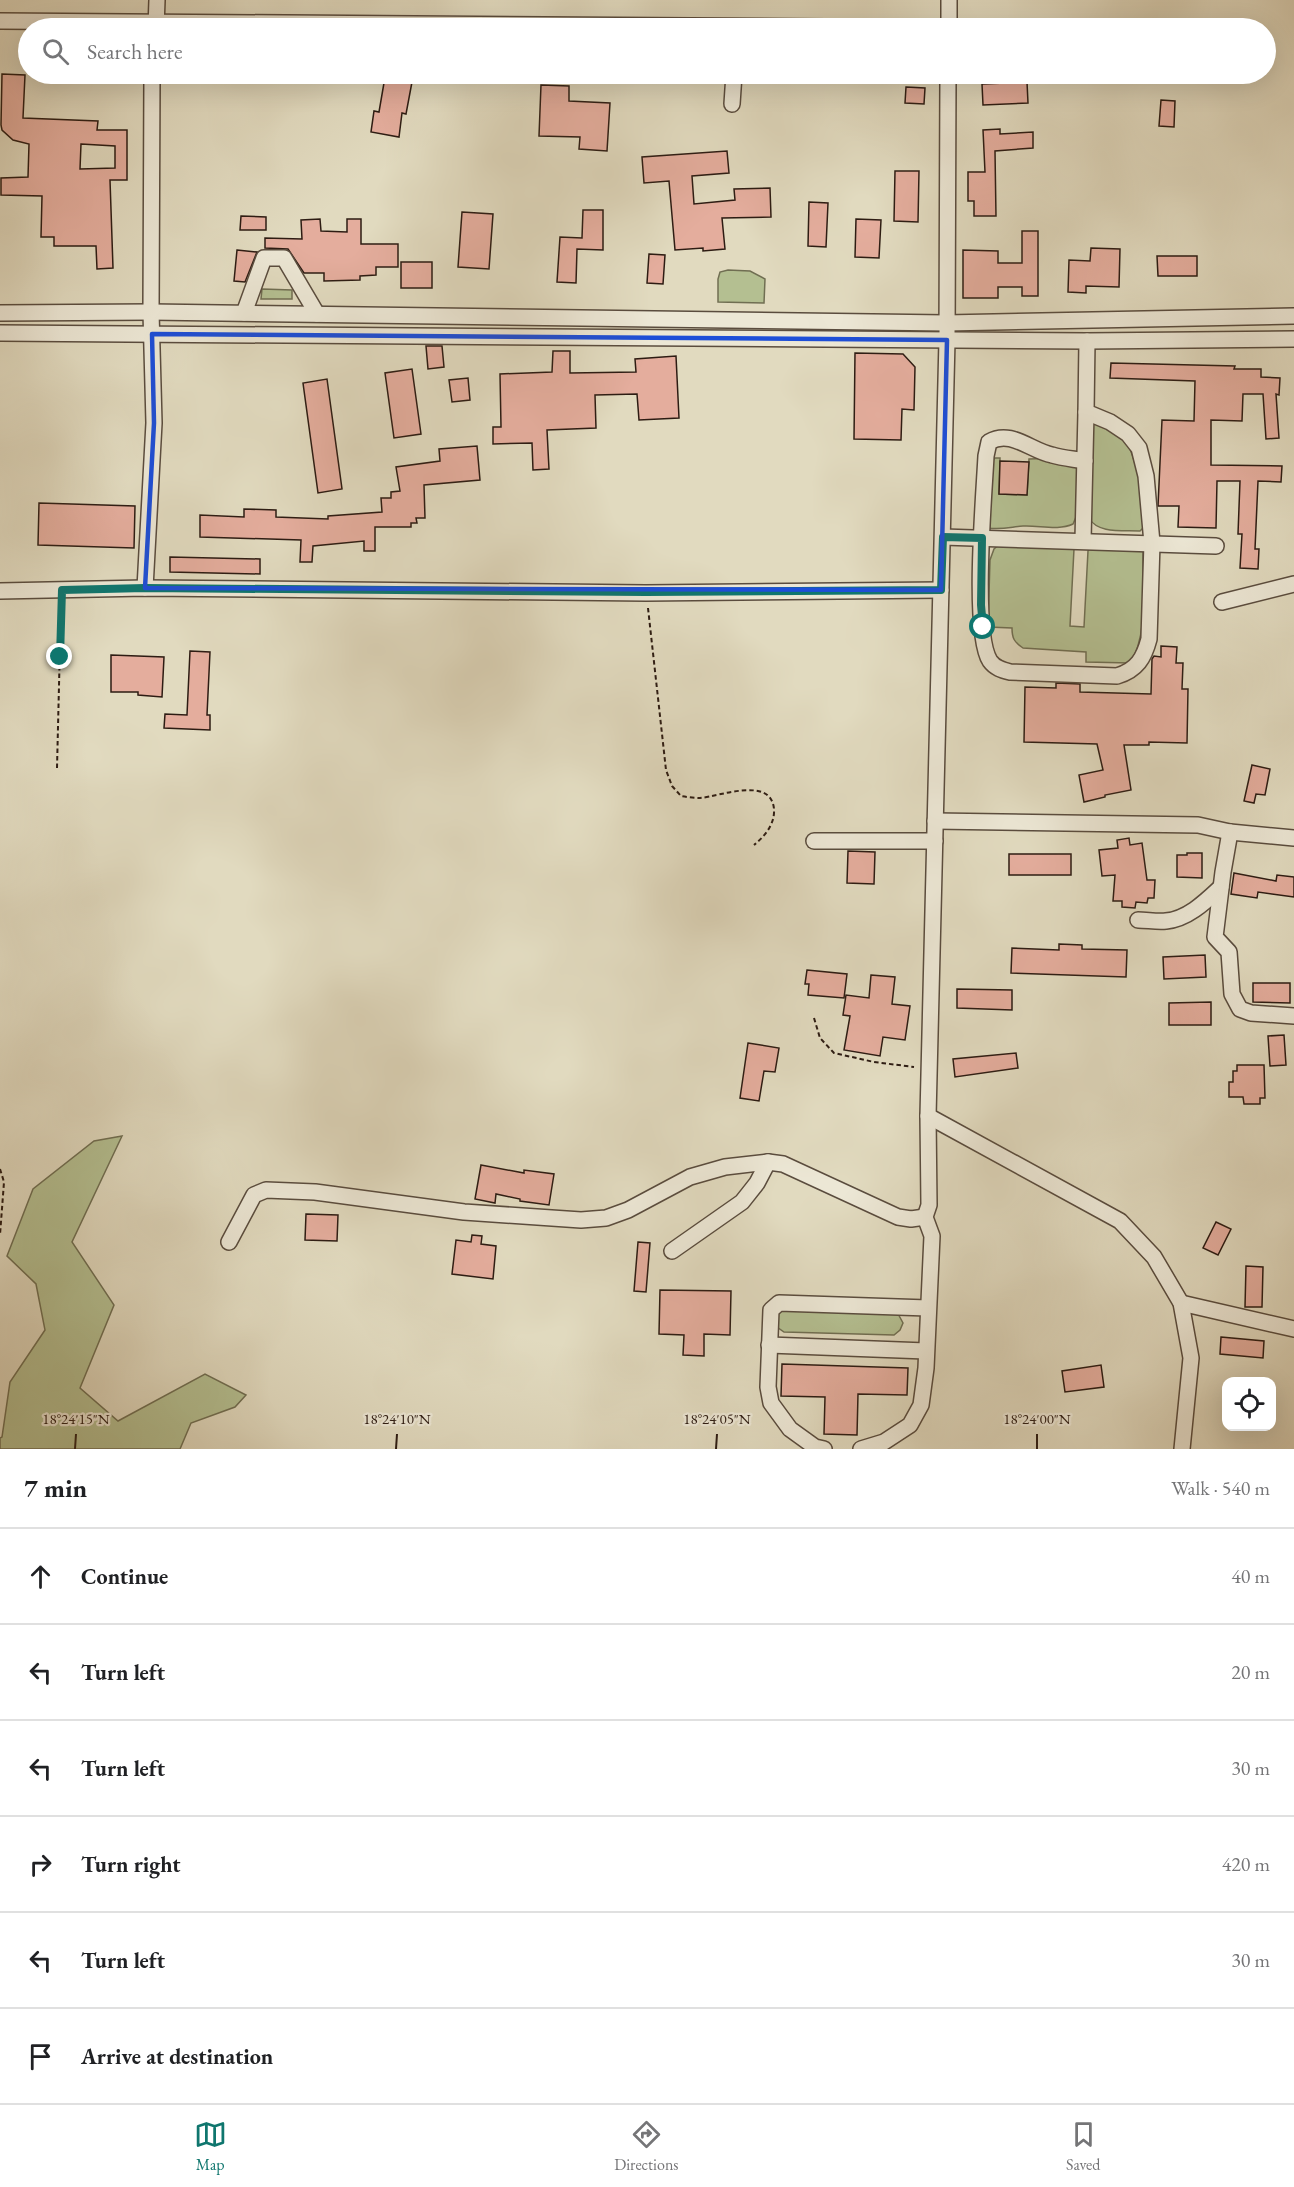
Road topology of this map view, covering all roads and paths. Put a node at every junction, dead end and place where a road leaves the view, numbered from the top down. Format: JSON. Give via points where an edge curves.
{"nodes":[{"id":1,"x":157,"y":0,"type":"edge"},
{"id":2,"x":949,"y":0,"type":"edge"},
{"id":3,"x":156,"y":18,"type":"edge"},
{"id":4,"x":949,"y":18,"type":"edge"},
{"id":5,"x":0,"y":21,"type":"edge"},
{"id":6,"x":18,"y":21,"type":"edge"},
{"id":7,"x":152,"y":84,"type":"edge"},
{"id":8,"x":733,"y":84,"type":"edge"},
{"id":9,"x":948,"y":84,"type":"edge"},
{"id":10,"x":732,"y":104,"type":"dead end"},
{"id":11,"x":0,"y":312,"type":"edge"},
{"id":12,"x":151,"y":312,"type":"junction"},
{"id":13,"x":244,"y":313,"type":"junction"},
{"id":14,"x":317,"y":314,"type":"junction"},
{"id":15,"x":1294,"y":316,"type":"edge"},
{"id":16,"x":946,"y":323,"type":"junction"},
{"id":17,"x":0,"y":333,"type":"edge"},
{"id":18,"x":152,"y":334,"type":"junction"},
{"id":19,"x":1294,"y":339,"type":"edge"},
{"id":20,"x":947,"y":340,"type":"junction"},
{"id":21,"x":1088,"y":341,"type":"junction"},
{"id":22,"x":1086,"y":412,"type":"junction"},
{"id":23,"x":1085,"y":460,"type":"junction"},
{"id":24,"x":943,"y":537,"type":"junction"},
{"id":25,"x":982,"y":538,"type":"junction"},
{"id":26,"x":1083,"y":540,"type":"junction"},
{"id":27,"x":1152,"y":543,"type":"junction"},
{"id":28,"x":1216,"y":546,"type":"dead end"},
{"id":29,"x":1294,"y":584,"type":"edge"},
{"id":30,"x":145,"y":588,"type":"junction"},
{"id":31,"x":62,"y":590,"type":"junction"},
{"id":32,"x":941,"y":590,"type":"junction"},
{"id":33,"x":0,"y":591,"type":"edge"},
{"id":34,"x":646,"y":592,"type":"junction"},
{"id":35,"x":1222,"y":602,"type":"dead end"},
{"id":36,"x":57,"y":768,"type":"dead end"},
{"id":37,"x":935,"y":821,"type":"junction"},
{"id":38,"x":1230,"y":832,"type":"junction"},
{"id":39,"x":1294,"y":838,"type":"edge"},
{"id":40,"x":813,"y":841,"type":"dead end"},
{"id":41,"x":935,"y":841,"type":"junction"},
{"id":42,"x":754,"y":845,"type":"dead end"},
{"id":43,"x":1221,"y":887,"type":"junction"},
{"id":44,"x":1138,"y":920,"type":"dead end"},
{"id":45,"x":1294,"y":1016,"type":"edge"},
{"id":46,"x":814,"y":1017,"type":"dead end"},
{"id":47,"x":929,"y":1068,"type":"junction"},
{"id":48,"x":928,"y":1116,"type":"junction"},
{"id":49,"x":768,"y":1162,"type":"junction"},
{"id":50,"x":0,"y":1169,"type":"edge"},
{"id":51,"x":925,"y":1217,"type":"junction"},
{"id":52,"x":0,"y":1235,"type":"edge"},
{"id":53,"x":229,"y":1242,"type":"dead end"},
{"id":54,"x":672,"y":1251,"type":"dead end"},
{"id":55,"x":1180,"y":1303,"type":"junction"},
{"id":56,"x":928,"y":1308,"type":"junction"},
{"id":57,"x":1294,"y":1329,"type":"edge"},
{"id":58,"x":769,"y":1345,"type":"junction"},
{"id":59,"x":926,"y":1351,"type":"junction"},
{"id":60,"x":824,"y":1449,"type":"edge"},
{"id":61,"x":861,"y":1449,"type":"edge"},
{"id":62,"x":1182,"y":1449,"type":"edge"}],
"edges":[{"from":1,"to":3,"type":"street"},
{"from":2,"to":4,"type":"street"},
{"from":5,"to":6,"type":"street"},
{"from":7,"to":12,"type":"street"},
{"from":8,"to":10,"type":"street"},
{"from":9,"to":16,"type":"street"},
{"from":11,"to":12,"type":"street"},
{"from":12,"to":13,"type":"street"},
{"from":12,"to":18,"type":"street"},
{"from":13,"to":14,"type":"street"},
{"from":13,"to":14,"type":"street","via":[[264,258],[284,258]]},
{"from":14,"to":16,"type":"street"},
{"from":15,"to":16,"type":"street"},
{"from":16,"to":20,"type":"street"},
{"from":17,"to":18,"type":"street"},
{"from":18,"to":20,"type":"street"},
{"from":18,"to":30,"type":"street","via":[[154,423]]},
{"from":19,"to":21,"type":"street"},
{"from":20,"to":21,"type":"street"},
{"from":20,"to":24,"type":"street"},
{"from":21,"to":22,"type":"street"},
{"from":22,"to":23,"type":"street"},
{"from":22,"to":27,"type":"street","via":[[1128,434],[1139,448],[1146,476]]},
{"from":23,"to":25,"type":"street","via":[[1050,455],[1002,437],[989,442]]},
{"from":23,"to":26,"type":"street"},
{"from":24,"to":25,"type":"street"},
{"from":24,"to":32,"type":"street"},
{"from":25,"to":26,"type":"street"},
{"from":25,"to":27,"type":"street","via":[[981,605],[985,650],[991,663],[1010,672],[1118,676],[1129,672],[1145,654],[1149,639]]},
{"from":26,"to":27,"type":"street"},
{"from":27,"to":28,"type":"street"},
{"from":29,"to":35,"type":"street"},
{"from":30,"to":31,"type":"street"},
{"from":30,"to":34,"type":"street"},
{"from":31,"to":33,"type":"street"},
{"from":31,"to":36,"type":"path"},
{"from":32,"to":34,"type":"street"},
{"from":32,"to":37,"type":"street"},
{"from":34,"to":42,"type":"path","via":[[666,770],[672,786],[681,796],[698,798],[754,789],[766,794],[773,803],[774,818]]},
{"from":37,"to":38,"type":"street","via":[[1198,825]]},
{"from":37,"to":41,"type":"street"},
{"from":38,"to":39,"type":"street"},
{"from":38,"to":43,"type":"street"},
{"from":40,"to":41,"type":"street"},
{"from":41,"to":47,"type":"street"},
{"from":43,"to":44,"type":"street","via":[[1187,914],[1167,921]]},
{"from":43,"to":45,"type":"street","via":[[1215,937],[1229,952],[1232,994],[1240,1009]]},
{"from":46,"to":47,"type":"path","via":[[820,1038],[834,1053]]},
{"from":47,"to":48,"type":"street"},
{"from":48,"to":51,"type":"street","via":[[929,1205]]},
{"from":48,"to":55,"type":"street","via":[[1120,1221],[1154,1257]]},
{"from":49,"to":51,"type":"street","via":[[783,1164],[898,1217]]},
{"from":49,"to":53,"type":"street","via":[[725,1167],[690,1178],[628,1210],[606,1218],[581,1220],[464,1212],[315,1192],[266,1190],[254,1195]]},
{"from":49,"to":54,"type":"street","via":[[742,1202]]},
{"from":50,"to":52,"type":"path","via":[[4,1182]]},
{"from":51,"to":56,"type":"street","via":[[932,1236]]},
{"from":55,"to":57,"type":"street"},
{"from":55,"to":62,"type":"street","via":[[1191,1358]]},
{"from":56,"to":58,"type":"street","via":[[779,1303],[771,1310]]},
{"from":56,"to":59,"type":"street"},
{"from":58,"to":59,"type":"street"},
{"from":58,"to":60,"type":"street","via":[[771,1403],[790,1429]]},
{"from":59,"to":61,"type":"street","via":[[921,1405],[910,1425],[884,1442]]}]}
